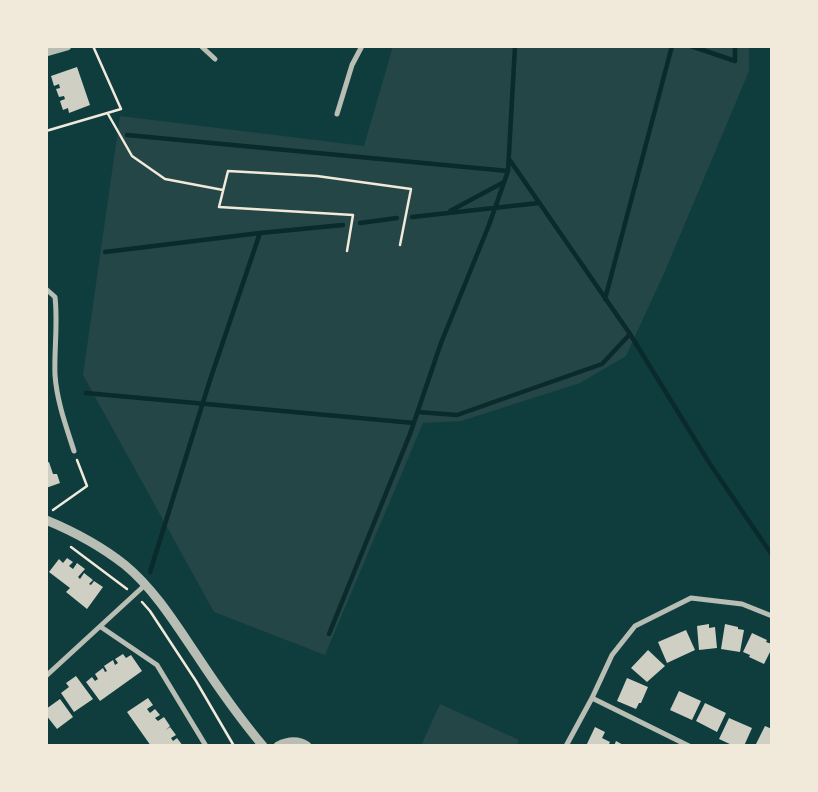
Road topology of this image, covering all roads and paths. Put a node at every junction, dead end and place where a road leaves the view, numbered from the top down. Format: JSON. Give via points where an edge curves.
{"nodes":[{"id":1,"x":67,"y":46,"type":"edge"},
{"id":2,"x":93,"y":46,"type":"edge"},
{"id":3,"x":201,"y":46,"type":"edge"},
{"id":4,"x":362,"y":46,"type":"edge"},
{"id":5,"x":46,"y":52,"type":"edge"},
{"id":6,"x":215,"y":59,"type":"dead end"},
{"id":7,"x":108,"y":114,"type":"junction"},
{"id":8,"x":337,"y":114,"type":"dead end"},
{"id":9,"x":46,"y":131,"type":"edge"},
{"id":10,"x":223,"y":190,"type":"junction"},
{"id":11,"x":400,"y":245,"type":"dead end"},
{"id":12,"x":347,"y":252,"type":"dead end"},
{"id":13,"x":46,"y":289,"type":"edge"},
{"id":14,"x":74,"y":452,"type":"joint"},
{"id":15,"x":46,"y":515,"type":"edge"},
{"id":16,"x":46,"y":520,"type":"edge"},
{"id":17,"x":69,"y":545,"type":"dead end"},
{"id":18,"x":145,"y":585,"type":"junction"},
{"id":19,"x":134,"y":594,"type":"junction"},
{"id":20,"x":772,"y":616,"type":"edge"},
{"id":21,"x":101,"y":626,"type":"junction"},
{"id":22,"x":46,"y":676,"type":"edge"},
{"id":23,"x":592,"y":698,"type":"junction"},
{"id":24,"x":206,"y":746,"type":"edge"},
{"id":25,"x":234,"y":746,"type":"edge"},
{"id":26,"x":263,"y":746,"type":"edge"},
{"id":27,"x":278,"y":746,"type":"edge"},
{"id":28,"x":307,"y":746,"type":"edge"},
{"id":29,"x":566,"y":746,"type":"edge"},
{"id":30,"x":689,"y":746,"type":"edge"}],
"edges":[{"from":1,"to":5,"type":"street"},
{"from":2,"to":7,"type":"path","via":[[121,109]]},
{"from":3,"to":6,"type":"street"},
{"from":4,"to":8,"type":"street","via":[[352,65]]},
{"from":7,"to":9,"type":"path"},
{"from":7,"to":10,"type":"path","via":[[132,156],[165,179]]},
{"from":10,"to":11,"type":"path","via":[[228,171],[317,176],[411,189]]},
{"from":10,"to":12,"type":"path","via":[[219,206],[353,215]]},
{"from":13,"to":14,"type":"street","via":[[55,297],[58,319],[55,374],[58,404]]},
{"from":14,"to":15,"type":"path","via":[[87,486]]},
{"from":16,"to":18,"type":"street","via":[[99,546]]},
{"from":17,"to":19,"type":"path"},
{"from":18,"to":19,"type":"street"},
{"from":18,"to":26,"type":"street"},
{"from":19,"to":21,"type":"street"},
{"from":19,"to":25,"type":"path","via":[[150,611]]},
{"from":20,"to":23,"type":"street","via":[[742,604],[691,598],[635,626],[612,655]]},
{"from":21,"to":22,"type":"street"},
{"from":21,"to":24,"type":"street","via":[[156,666]]},
{"from":23,"to":29,"type":"street"},
{"from":23,"to":30,"type":"street"},
{"from":27,"to":28,"type":"street","via":[[294,741]]}]}
